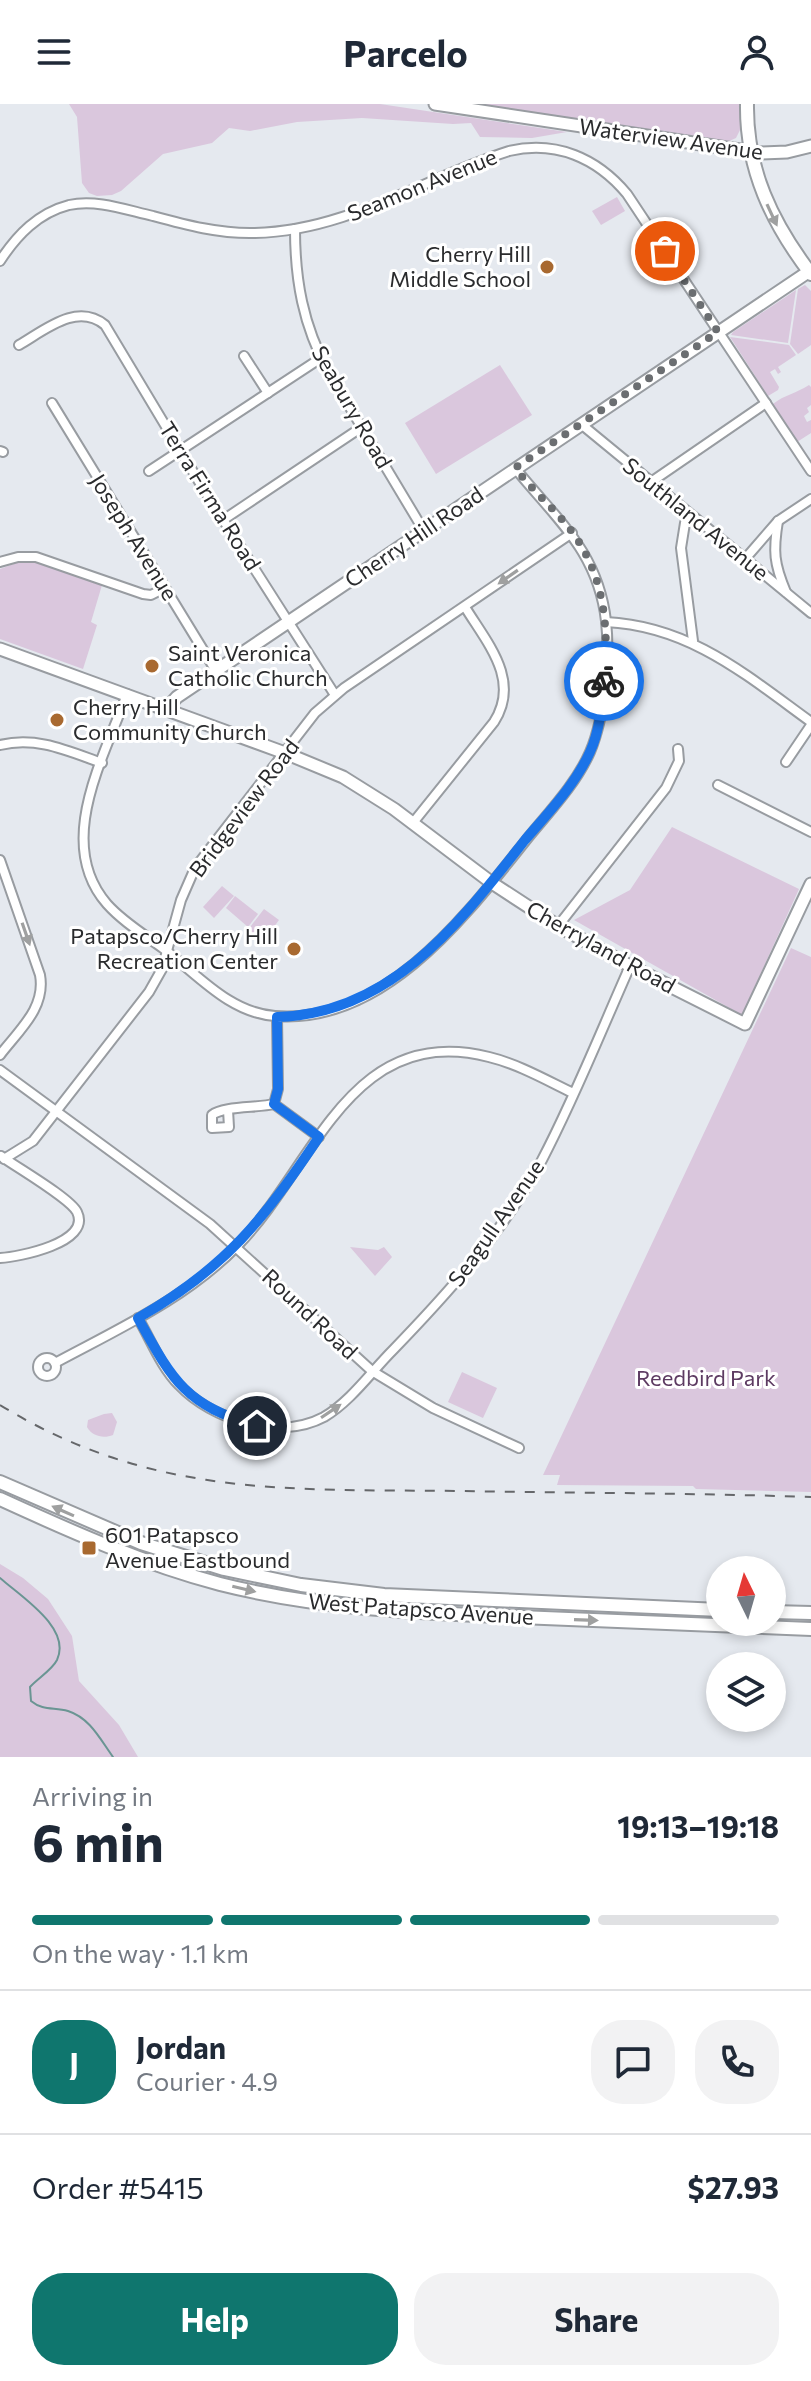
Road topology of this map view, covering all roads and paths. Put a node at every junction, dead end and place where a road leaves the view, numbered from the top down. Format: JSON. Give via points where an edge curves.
{"nodes":[{"id":1,"x":435,"y":104,"type":"edge"},
{"id":2,"x":747,"y":104,"type":"edge"},
{"id":3,"x":811,"y":146,"type":"edge"},
{"id":4,"x":750,"y":152,"type":"junction"},
{"id":5,"x":295,"y":229,"type":"junction"},
{"id":6,"x":0,"y":261,"type":"edge"},
{"id":7,"x":810,"y":272,"type":"edge"},
{"id":8,"x":718,"y":332,"type":"junction"},
{"id":9,"x":19,"y":345,"type":"dead end"},
{"id":10,"x":244,"y":356,"type":"dead end"},
{"id":11,"x":321,"y":358,"type":"junction"},
{"id":12,"x":268,"y":393,"type":"junction"},
{"id":13,"x":52,"y":403,"type":"dead end"},
{"id":14,"x":766,"y":403,"type":"junction"},
{"id":15,"x":581,"y":424,"type":"junction"},
{"id":16,"x":362,"y":427,"type":"junction"},
{"id":17,"x":181,"y":450,"type":"junction"},
{"id":18,"x":515,"y":468,"type":"junction"},
{"id":19,"x":149,"y":471,"type":"dead end"},
{"id":20,"x":811,"y":471,"type":"edge"},
{"id":21,"x":651,"y":482,"type":"junction"},
{"id":22,"x":811,"y":499,"type":"edge"},
{"id":23,"x":693,"y":516,"type":"junction"},
{"id":24,"x":223,"y":520,"type":"junction"},
{"id":25,"x":778,"y":521,"type":"junction"},
{"id":26,"x":424,"y":531,"type":"junction"},
{"id":27,"x":572,"y":533,"type":"junction"},
{"id":28,"x":745,"y":559,"type":"junction"},
{"id":29,"x":0,"y":562,"type":"edge"},
{"id":30,"x":165,"y":588,"type":"junction"},
{"id":31,"x":786,"y":592,"type":"junction"},
{"id":32,"x":465,"y":607,"type":"junction"},
{"id":33,"x":811,"y":613,"type":"edge"},
{"id":34,"x":289,"y":622,"type":"junction"},
{"id":35,"x":606,"y":622,"type":"junction"},
{"id":36,"x":693,"y":641,"type":"junction"},
{"id":37,"x":0,"y":649,"type":"edge"},
{"id":38,"x":216,"y":671,"type":"junction"},
{"id":39,"x":127,"y":694,"type":"junction"},
{"id":40,"x":335,"y":695,"type":"junction"},
{"id":41,"x":166,"y":709,"type":"junction"},
{"id":42,"x":811,"y":724,"type":"edge"},
{"id":43,"x":0,"y":745,"type":"edge"},
{"id":44,"x":678,"y":749,"type":"dead end"},
{"id":45,"x":285,"y":753,"type":"junction"},
{"id":46,"x":786,"y":762,"type":"dead end"},
{"id":47,"x":102,"y":763,"type":"junction"},
{"id":48,"x":718,"y":785,"type":"dead end"},
{"id":49,"x":412,"y":824,"type":"junction"},
{"id":50,"x":811,"y":832,"type":"edge"},
{"id":51,"x":0,"y":860,"type":"edge"},
{"id":52,"x":492,"y":883,"type":"junction"},
{"id":53,"x":811,"y":884,"type":"edge"},
{"id":54,"x":558,"y":926,"type":"junction"},
{"id":55,"x":167,"y":952,"type":"junction"},
{"id":56,"x":630,"y":966,"type":"junction"},
{"id":57,"x":277,"y":1017,"type":"junction"},
{"id":58,"x":0,"y":1055,"type":"edge"},
{"id":59,"x":0,"y":1070,"type":"edge"},
{"id":60,"x":573,"y":1093,"type":"junction"},
{"id":61,"x":274,"y":1104,"type":"junction"},
{"id":62,"x":228,"y":1110,"type":"dead end"},
{"id":63,"x":54,"y":1111,"type":"junction"},
{"id":64,"x":319,"y":1137,"type":"junction"},
{"id":65,"x":2,"y":1157,"type":"edge"},
{"id":66,"x":237,"y":1246,"type":"junction"},
{"id":67,"x":0,"y":1258,"type":"edge"},
{"id":68,"x":138,"y":1318,"type":"junction"},
{"id":69,"x":55,"y":1363,"type":"dead end"},
{"id":70,"x":372,"y":1371,"type":"junction"},
{"id":71,"x":519,"y":1448,"type":"dead end"},
{"id":72,"x":0,"y":1482,"type":"edge"},
{"id":73,"x":0,"y":1499,"type":"edge"},
{"id":74,"x":706,"y":1609,"type":"edge"},
{"id":75,"x":786,"y":1612,"type":"edge"},
{"id":76,"x":811,"y":1613,"type":"edge"},
{"id":77,"x":811,"y":1629,"type":"edge"}],
"edges":[{"from":1,"to":4,"type":"street","name":"Waterview Avenue"},
{"from":2,"to":4,"type":"main road"},
{"from":3,"to":4,"type":"street","name":"Waterview Avenue"},
{"from":4,"to":7,"type":"main road","one_way":true,"via":[[778,228]]},
{"from":5,"to":6,"type":"street","name":"Seamon Avenue","via":[[214,230],[86,203],[51,211],[25,230]]},
{"from":5,"to":8,"type":"street","name":"Seamon Avenue","via":[[357,212],[509,151],[565,151],[595,163],[622,188]]},
{"from":5,"to":11,"type":"street","name":"Seabury Road","via":[[300,297]]},
{"from":7,"to":8,"type":"street","name":"Cherry Hill Road"},
{"from":8,"to":14,"type":"street","name":"Seamon Avenue"},
{"from":8,"to":15,"type":"street","name":"Cherry Hill Road"},
{"from":9,"to":17,"type":"street","name":"Terra Firma Road","via":[[75,315],[105,325]]},
{"from":10,"to":12,"type":"street"},
{"from":11,"to":12,"type":"street"},
{"from":11,"to":16,"type":"street","name":"Seabury Road"},
{"from":12,"to":17,"type":"street"},
{"from":13,"to":30,"type":"street","name":"Joseph Avenue"},
{"from":14,"to":20,"type":"street","name":"Seamon Avenue"},
{"from":14,"to":21,"type":"street"},
{"from":15,"to":18,"type":"street","name":"Cherry Hill Road"},
{"from":15,"to":21,"type":"street","name":"Southland Avenue"},
{"from":16,"to":24,"type":"street"},
{"from":16,"to":26,"type":"street","name":"Seabury Road"},
{"from":17,"to":19,"type":"street"},
{"from":17,"to":24,"type":"street","name":"Terra Firma Road"},
{"from":18,"to":26,"type":"street","name":"Cherry Hill Road"},
{"from":18,"to":27,"type":"street"},
{"from":21,"to":23,"type":"street","name":"Southland Avenue"},
{"from":22,"to":25,"type":"street"},
{"from":23,"to":28,"type":"street","name":"Southland Avenue"},
{"from":23,"to":36,"type":"street","via":[[685,523],[681,548]]},
{"from":24,"to":34,"type":"street","name":"Terra Firma Road"},
{"from":25,"to":28,"type":"street"},
{"from":25,"to":31,"type":"street","via":[[775,561]]},
{"from":26,"to":34,"type":"street","name":"Cherry Hill Road"},
{"from":27,"to":32,"type":"street","name":"Bridgeview Road","one_way":true},
{"from":27,"to":35,"type":"street","via":[[594,571]]},
{"from":28,"to":31,"type":"street","name":"Southland Avenue"},
{"from":29,"to":30,"type":"street","via":[[36,557],[147,595]]},
{"from":30,"to":38,"type":"street","name":"Joseph Avenue"},
{"from":31,"to":33,"type":"street","name":"Southland Avenue"},
{"from":32,"to":40,"type":"street","name":"Bridgeview Road"},
{"from":32,"to":49,"type":"street","via":[[496,658],[506,692],[494,722]]},
{"from":34,"to":38,"type":"street","name":"Cherry Hill Road"},
{"from":34,"to":40,"type":"street","name":"Terra Firma Road"},
{"from":35,"to":36,"type":"street"},
{"from":35,"to":52,"type":"street","via":[[601,712],[592,749],[574,781]]},
{"from":36,"to":42,"type":"street"},
{"from":37,"to":39,"type":"street"},
{"from":38,"to":41,"type":"street","name":"Cherry Hill Road"},
{"from":39,"to":41,"type":"street"},
{"from":39,"to":47,"type":"street"},
{"from":40,"to":45,"type":"street","name":"Bridgeview Road"},
{"from":41,"to":45,"type":"street","name":"Cherryland Road"},
{"from":42,"to":46,"type":"street"},
{"from":43,"to":47,"type":"street","via":[[39,742]]},
{"from":44,"to":54,"type":"street","via":[[677,768],[666,788]]},
{"from":45,"to":49,"type":"street","name":"Cherryland Road","via":[[361,788]]},
{"from":45,"to":55,"type":"street","name":"Bridgeview Road","via":[[195,868]]},
{"from":47,"to":55,"type":"street","via":[[84,816],[86,865],[109,906]]},
{"from":48,"to":50,"type":"street"},
{"from":49,"to":52,"type":"street","name":"Cherryland Road"},
{"from":51,"to":58,"type":"street","one_way":true,"via":[[42,984],[36,1009]]},
{"from":52,"to":54,"type":"street","name":"Cherryland Road"},
{"from":52,"to":57,"type":"street","via":[[435,946],[381,988],[325,1011]]},
{"from":53,"to":56,"type":"street","name":"Cherryland Road","via":[[745,1024]]},
{"from":54,"to":56,"type":"street","name":"Cherryland Road"},
{"from":55,"to":57,"type":"street","via":[[235,1004]]},
{"from":55,"to":63,"type":"street","name":"Bridgeview Road","via":[[149,992]]},
{"from":56,"to":60,"type":"street","name":"Seagull Avenue"},
{"from":57,"to":61,"type":"street"},
{"from":59,"to":63,"type":"street","name":"Round Road"},
{"from":60,"to":64,"type":"street","via":[[491,1057],[424,1055],[392,1065],[364,1082]]},
{"from":60,"to":70,"type":"street","name":"Seagull Avenue","via":[[541,1161],[490,1240]]},
{"from":61,"to":62,"type":"street"},
{"from":61,"to":64,"type":"street"},
{"from":63,"to":65,"type":"street","name":"Bridgeview Road","via":[[33,1141]]},
{"from":63,"to":66,"type":"street","name":"Round Road"},
{"from":64,"to":66,"type":"street"},
{"from":65,"to":67,"type":"street","via":[[78,1215],[75,1229],[55,1245],[29,1256]]},
{"from":66,"to":68,"type":"street","via":[[189,1287]]},
{"from":66,"to":70,"type":"street","name":"Round Road"},
{"from":68,"to":69,"type":"street"},
{"from":68,"to":70,"type":"street","name":"Seagull Avenue","one_way":true,"via":[[168,1372],[189,1394],[257,1426],[288,1428],[321,1418],[348,1399]]},
{"from":70,"to":71,"type":"street","name":"Round Road","via":[[433,1408]]},
{"from":74,"to":72,"type":"main road","name":"West Patapsco Avenue","one_way":true,"via":[[384,1595],[301,1585],[224,1569],[141,1543]]},
{"from":73,"to":77,"type":"main road","name":"West Patapsco Avenue","one_way":true,"via":[[176,1571],[299,1601],[382,1611]]},
{"from":75,"to":76,"type":"main road"}]}
